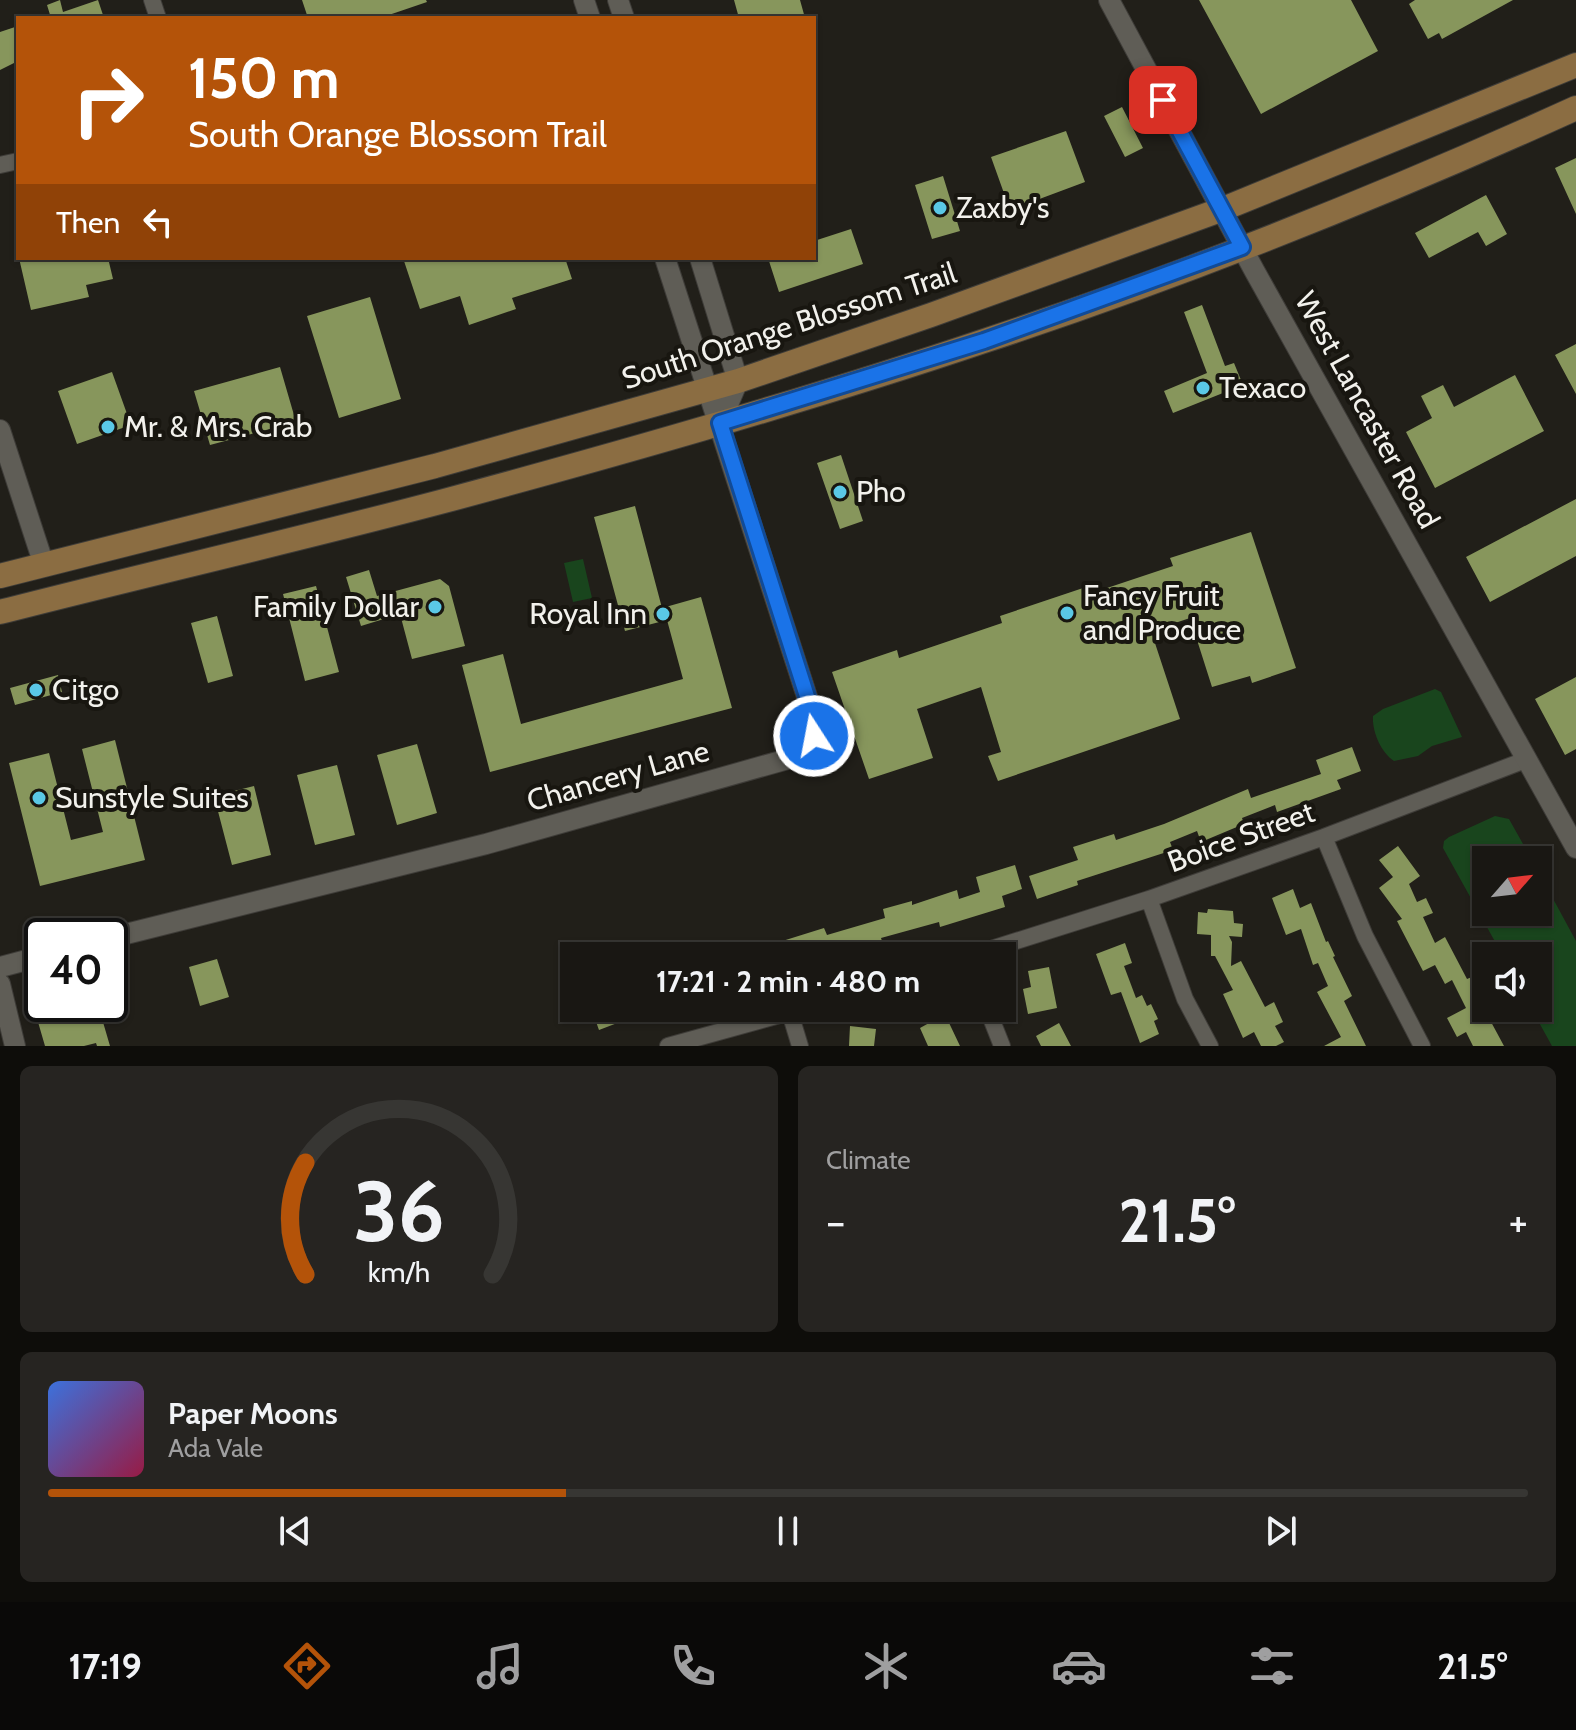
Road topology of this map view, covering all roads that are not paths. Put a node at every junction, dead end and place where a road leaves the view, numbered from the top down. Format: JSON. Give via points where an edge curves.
{"nodes":[{"id":1,"x":1109,"y":0,"type":"edge"},
{"id":2,"x":1576,"y":65,"type":"edge"},
{"id":3,"x":1576,"y":108,"type":"edge"},
{"id":4,"x":1223,"y":209,"type":"junction"},
{"id":5,"x":1242,"y":247,"type":"junction"},
{"id":6,"x":666,"y":260,"type":"edge"},
{"id":7,"x":701,"y":260,"type":"edge"},
{"id":8,"x":738,"y":381,"type":"junction"},
{"id":9,"x":707,"y":390,"type":"junction"},
{"id":10,"x":720,"y":423,"type":"junction"},
{"id":11,"x":0,"y":430,"type":"edge"},
{"id":12,"x":130,"y":544,"type":"junction"},
{"id":13,"x":44,"y":565,"type":"junction"},
{"id":14,"x":0,"y":576,"type":"edge"},
{"id":15,"x":101,"y":587,"type":"junction"},
{"id":16,"x":9,"y":609,"type":"edge"},
{"id":17,"x":1528,"y":759,"type":"junction"},
{"id":18,"x":1324,"y":837,"type":"junction"},
{"id":19,"x":1576,"y":848,"type":"edge"},
{"id":20,"x":1149,"y":899,"type":"junction"},
{"id":21,"x":128,"y":934,"type":"edge"},
{"id":22,"x":1013,"y":942,"type":"edge"},
{"id":23,"x":24,"y":961,"type":"edge"},
{"id":24,"x":0,"y":967,"type":"edge"},
{"id":25,"x":0,"y":984,"type":"edge"},
{"id":26,"x":754,"y":1022,"type":"edge"},
{"id":27,"x":798,"y":1022,"type":"edge"},
{"id":28,"x":993,"y":1022,"type":"edge"},
{"id":29,"x":15,"y":1046,"type":"edge"},
{"id":30,"x":668,"y":1046,"type":"edge"},
{"id":31,"x":800,"y":1046,"type":"edge"},
{"id":32,"x":1002,"y":1046,"type":"edge"},
{"id":33,"x":1210,"y":1046,"type":"edge"},
{"id":34,"x":1422,"y":1046,"type":"edge"}],
"edges":[{"from":1,"to":4,"type":"street","name":"West Lancaster Road"},
{"from":2,"to":4,"type":"main road","name":"South Orange Blossom Trail"},
{"from":3,"to":5,"type":"main road"},
{"from":4,"to":5,"type":"street","name":"West Lancaster Road"},
{"from":4,"to":8,"type":"main road","name":"South Orange Blossom Trail"},
{"from":5,"to":10,"type":"main road","via":[[984,341]]},
{"from":5,"to":17,"type":"street","name":"West Lancaster Road"},
{"from":6,"to":9,"type":"street","name":"Chancery Lane"},
{"from":7,"to":8,"type":"street"},
{"from":8,"to":9,"type":"main road","name":"South Orange Blossom Trail"},
{"from":8,"to":10,"type":"street"},
{"from":9,"to":10,"type":"street","name":"Chancery Lane"},
{"from":9,"to":12,"type":"main road","name":"South Orange Blossom Trail","via":[[449,463]]},
{"from":10,"to":15,"type":"main road","via":[[443,501]]},
{"from":10,"to":21,"type":"street","name":"Chancery Lane","via":[[811,709],[814,736],[804,752],[486,844]]},
{"from":11,"to":13,"type":"street"},
{"from":12,"to":13,"type":"main road","name":"South Orange Blossom Trail"},
{"from":12,"to":15,"type":"main road","via":[[111,556]]},
{"from":13,"to":14,"type":"main road","name":"South Orange Blossom Trail"},
{"from":13,"to":16,"type":"main road","via":[[34,589]]},
{"from":15,"to":16,"type":"main road"},
{"from":17,"to":18,"type":"street","name":"Boice Street"},
{"from":17,"to":19,"type":"street","name":"West Lancaster Road"},
{"from":18,"to":20,"type":"street","name":"Boice Street"},
{"from":18,"to":34,"type":"street","via":[[1365,936]]},
{"from":20,"to":22,"type":"street","name":"Boice Street"},
{"from":20,"to":33,"type":"street","via":[[1185,999]]},
{"from":23,"to":24,"type":"street"},
{"from":25,"to":29,"type":"street"},
{"from":26,"to":30,"type":"street"},
{"from":27,"to":31,"type":"street"},
{"from":28,"to":32,"type":"street"}]}
